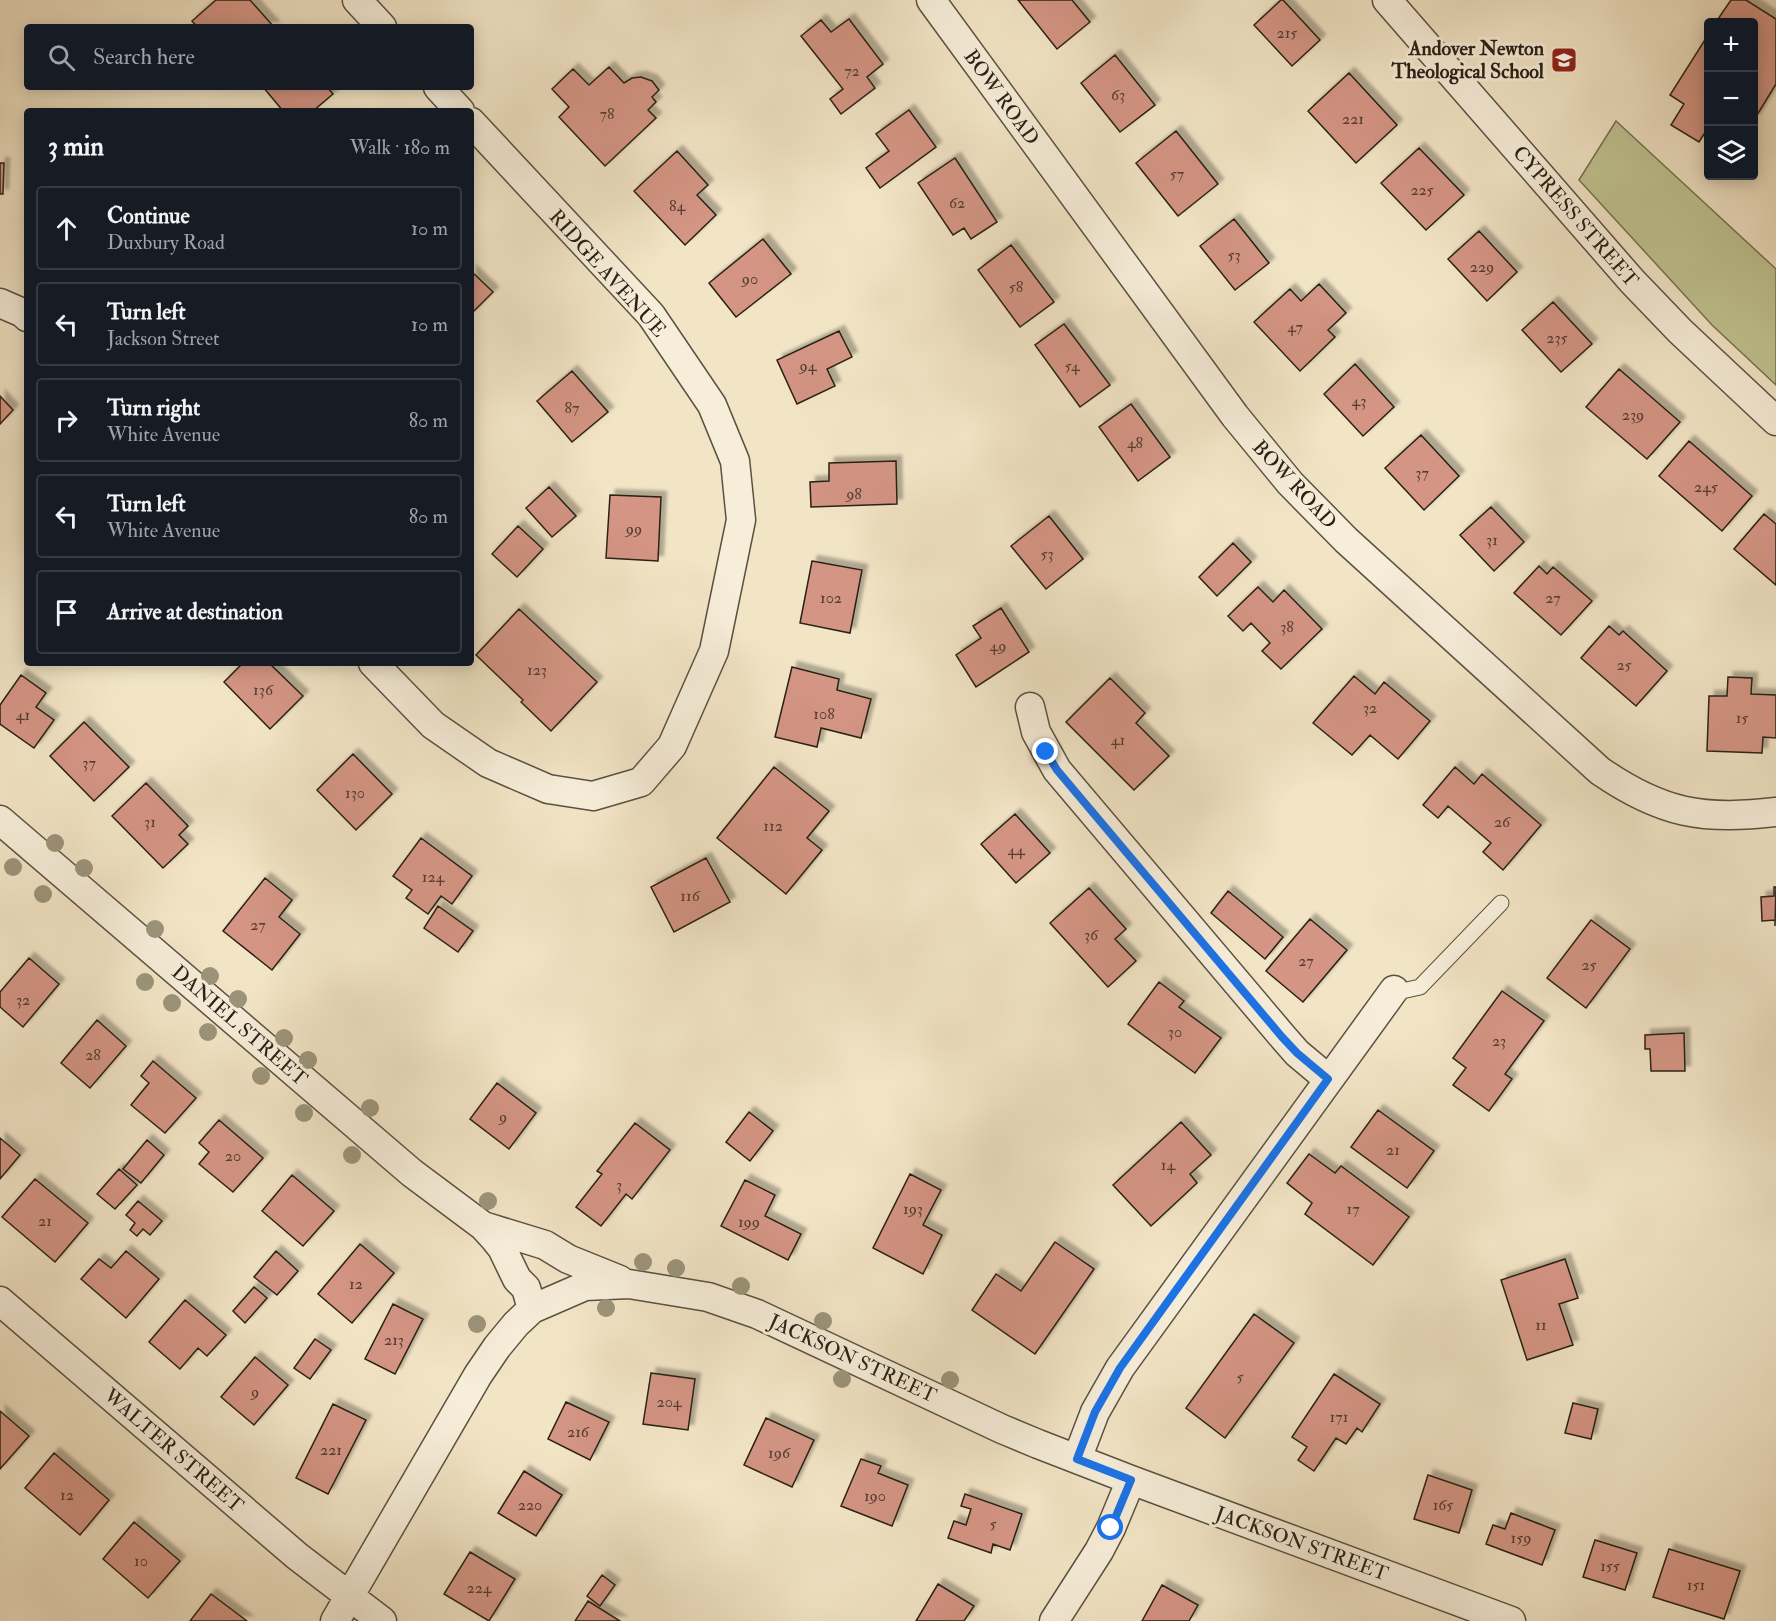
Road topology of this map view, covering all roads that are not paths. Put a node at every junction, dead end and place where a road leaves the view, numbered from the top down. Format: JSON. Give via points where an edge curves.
{"nodes":[{"id":1,"x":357,"y":0,"type":"edge"},
{"id":2,"x":931,"y":0,"type":"edge"},
{"id":3,"x":1387,"y":0,"type":"edge"},
{"id":4,"x":379,"y":24,"type":"edge"},
{"id":5,"x":441,"y":90,"type":"edge"},
{"id":6,"x":457,"y":108,"type":"edge"},
{"id":7,"x":474,"y":126,"type":"edge"},
{"id":8,"x":0,"y":303,"type":"edge"},
{"id":9,"x":24,"y":314,"type":"edge"},
{"id":10,"x":1776,"y":421,"type":"edge"},
{"id":11,"x":376,"y":666,"type":"edge"},
{"id":12,"x":1030,"y":707,"type":"dead end"},
{"id":13,"x":1776,"y":812,"type":"edge"},
{"id":14,"x":0,"y":820,"type":"edge"},
{"id":15,"x":1501,"y":903,"type":"dead end"},
{"id":16,"x":1394,"y":990,"type":"joint"},
{"id":17,"x":1328,"y":1079,"type":"junction"},
{"id":18,"x":483,"y":1226,"type":"junction"},
{"id":19,"x":629,"y":1284,"type":"junction"},
{"id":20,"x":0,"y":1301,"type":"edge"},
{"id":21,"x":532,"y":1309,"type":"junction"},
{"id":22,"x":1077,"y":1459,"type":"junction"},
{"id":23,"x":1131,"y":1480,"type":"junction"},
{"id":24,"x":350,"y":1597,"type":"junction"},
{"id":25,"x":335,"y":1621,"type":"edge"},
{"id":26,"x":382,"y":1621,"type":"edge"},
{"id":27,"x":1054,"y":1621,"type":"edge"},
{"id":28,"x":1512,"y":1621,"type":"edge"}],
"edges":[{"from":1,"to":4,"type":"street"},
{"from":2,"to":13,"type":"street","name":"BOW ROAD","via":[[1235,416],[1290,483],[1346,540],[1600,771],[1621,785],[1651,801],[1684,811],[1729,816]]},
{"from":3,"to":10,"type":"street","name":"CYPRESS STREET","via":[[1632,281]]},
{"from":5,"to":6,"type":"street"},
{"from":7,"to":11,"type":"street","name":"RIDGE AVENUE","via":[[651,315],[712,405],[735,461],[741,520],[714,651],[672,746],[641,782],[593,796],[538,785],[488,762],[433,725]]},
{"from":8,"to":9,"type":"street"},
{"from":12,"to":17,"type":"street","via":[[1036,732],[1057,770],[1282,1037]]},
{"from":14,"to":18,"type":"street","name":"DANIEL STREET","via":[[412,1173]]},
{"from":15,"to":16,"type":"lane","via":[[1420,987]]},
{"from":16,"to":17,"type":"street"},
{"from":17,"to":22,"type":"street","via":[[1120,1368],[1095,1412]]},
{"from":18,"to":19,"type":"street","name":"DANIEL STREET","via":[[545,1245],[568,1259]]},
{"from":18,"to":21,"type":"street","name":"DANIEL STREET","via":[[502,1248],[526,1288]]},
{"from":19,"to":21,"type":"street","name":"JACKSON STREET","via":[[585,1286]]},
{"from":19,"to":22,"type":"street","name":"JACKSON STREET","via":[[682,1291],[734,1304]]},
{"from":20,"to":24,"type":"street","name":"WALTER STREET"},
{"from":21,"to":24,"type":"street","name":"JACKSON STREET","via":[[497,1347],[478,1375]]},
{"from":22,"to":23,"type":"street","name":"JACKSON STREET"},
{"from":23,"to":27,"type":"street","via":[[1103,1543]]},
{"from":23,"to":28,"type":"street","name":"JACKSON STREET"},
{"from":24,"to":25,"type":"street","name":"JACKSON STREET"},
{"from":24,"to":26,"type":"street","name":"WALTER STREET"}]}
